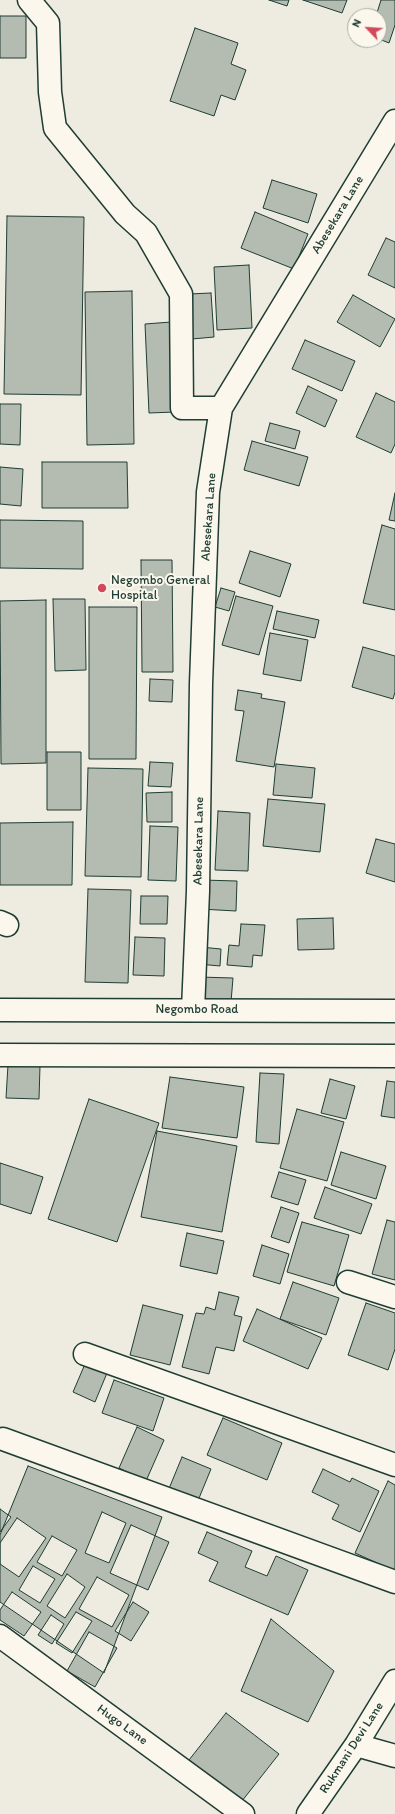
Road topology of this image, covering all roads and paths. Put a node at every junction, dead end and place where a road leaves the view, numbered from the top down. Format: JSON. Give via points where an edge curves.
{"nodes":[{"id":1,"x":29,"y":0,"type":"edge"},
{"id":2,"x":395,"y":122,"type":"edge"},
{"id":3,"x":220,"y":408,"type":"junction"},
{"id":4,"x":0,"y":1010,"type":"edge"},
{"id":5,"x":193,"y":1010,"type":"junction"},
{"id":6,"x":395,"y":1010,"type":"edge"},
{"id":7,"x":0,"y":1055,"type":"edge"},
{"id":8,"x":395,"y":1056,"type":"edge"},
{"id":9,"x":348,"y":1282,"type":"dead end"},
{"id":10,"x":395,"y":1297,"type":"edge"},
{"id":11,"x":85,"y":1354,"type":"dead end"},
{"id":12,"x":3,"y":1438,"type":"dead end"},
{"id":13,"x":395,"y":1465,"type":"edge"},
{"id":14,"x":395,"y":1582,"type":"edge"},
{"id":15,"x":0,"y":1636,"type":"edge"},
{"id":16,"x":395,"y":1681,"type":"edge"},
{"id":17,"x":356,"y":1745,"type":"junction"},
{"id":18,"x":395,"y":1756,"type":"edge"},
{"id":19,"x":244,"y":1814,"type":"edge"},
{"id":20,"x":308,"y":1814,"type":"edge"}],
"edges":[{"from":1,"to":3,"type":"main road","via":[[48,23],[50,92],[55,128],[126,214],[146,233],[181,294],[182,408]]},
{"from":2,"to":3,"type":"main road","name":"Abesekara Lane"},
{"from":3,"to":5,"type":"main road","name":"Abesekara Lane","via":[[208,492]]},
{"from":4,"to":5,"type":"main road","name":"Negombo Road"},
{"from":5,"to":6,"type":"main road","name":"Negombo Road"},
{"from":7,"to":8,"type":"main road"},
{"from":9,"to":10,"type":"main road"},
{"from":11,"to":13,"type":"main road"},
{"from":12,"to":14,"type":"main road"},
{"from":15,"to":19,"type":"main road","name":"Hugo Lane"},
{"from":16,"to":17,"type":"main road","name":"Rukmani Devi Lane"},
{"from":17,"to":18,"type":"main road"},
{"from":17,"to":20,"type":"main road","name":"Rukmani Devi Lane"}]}
